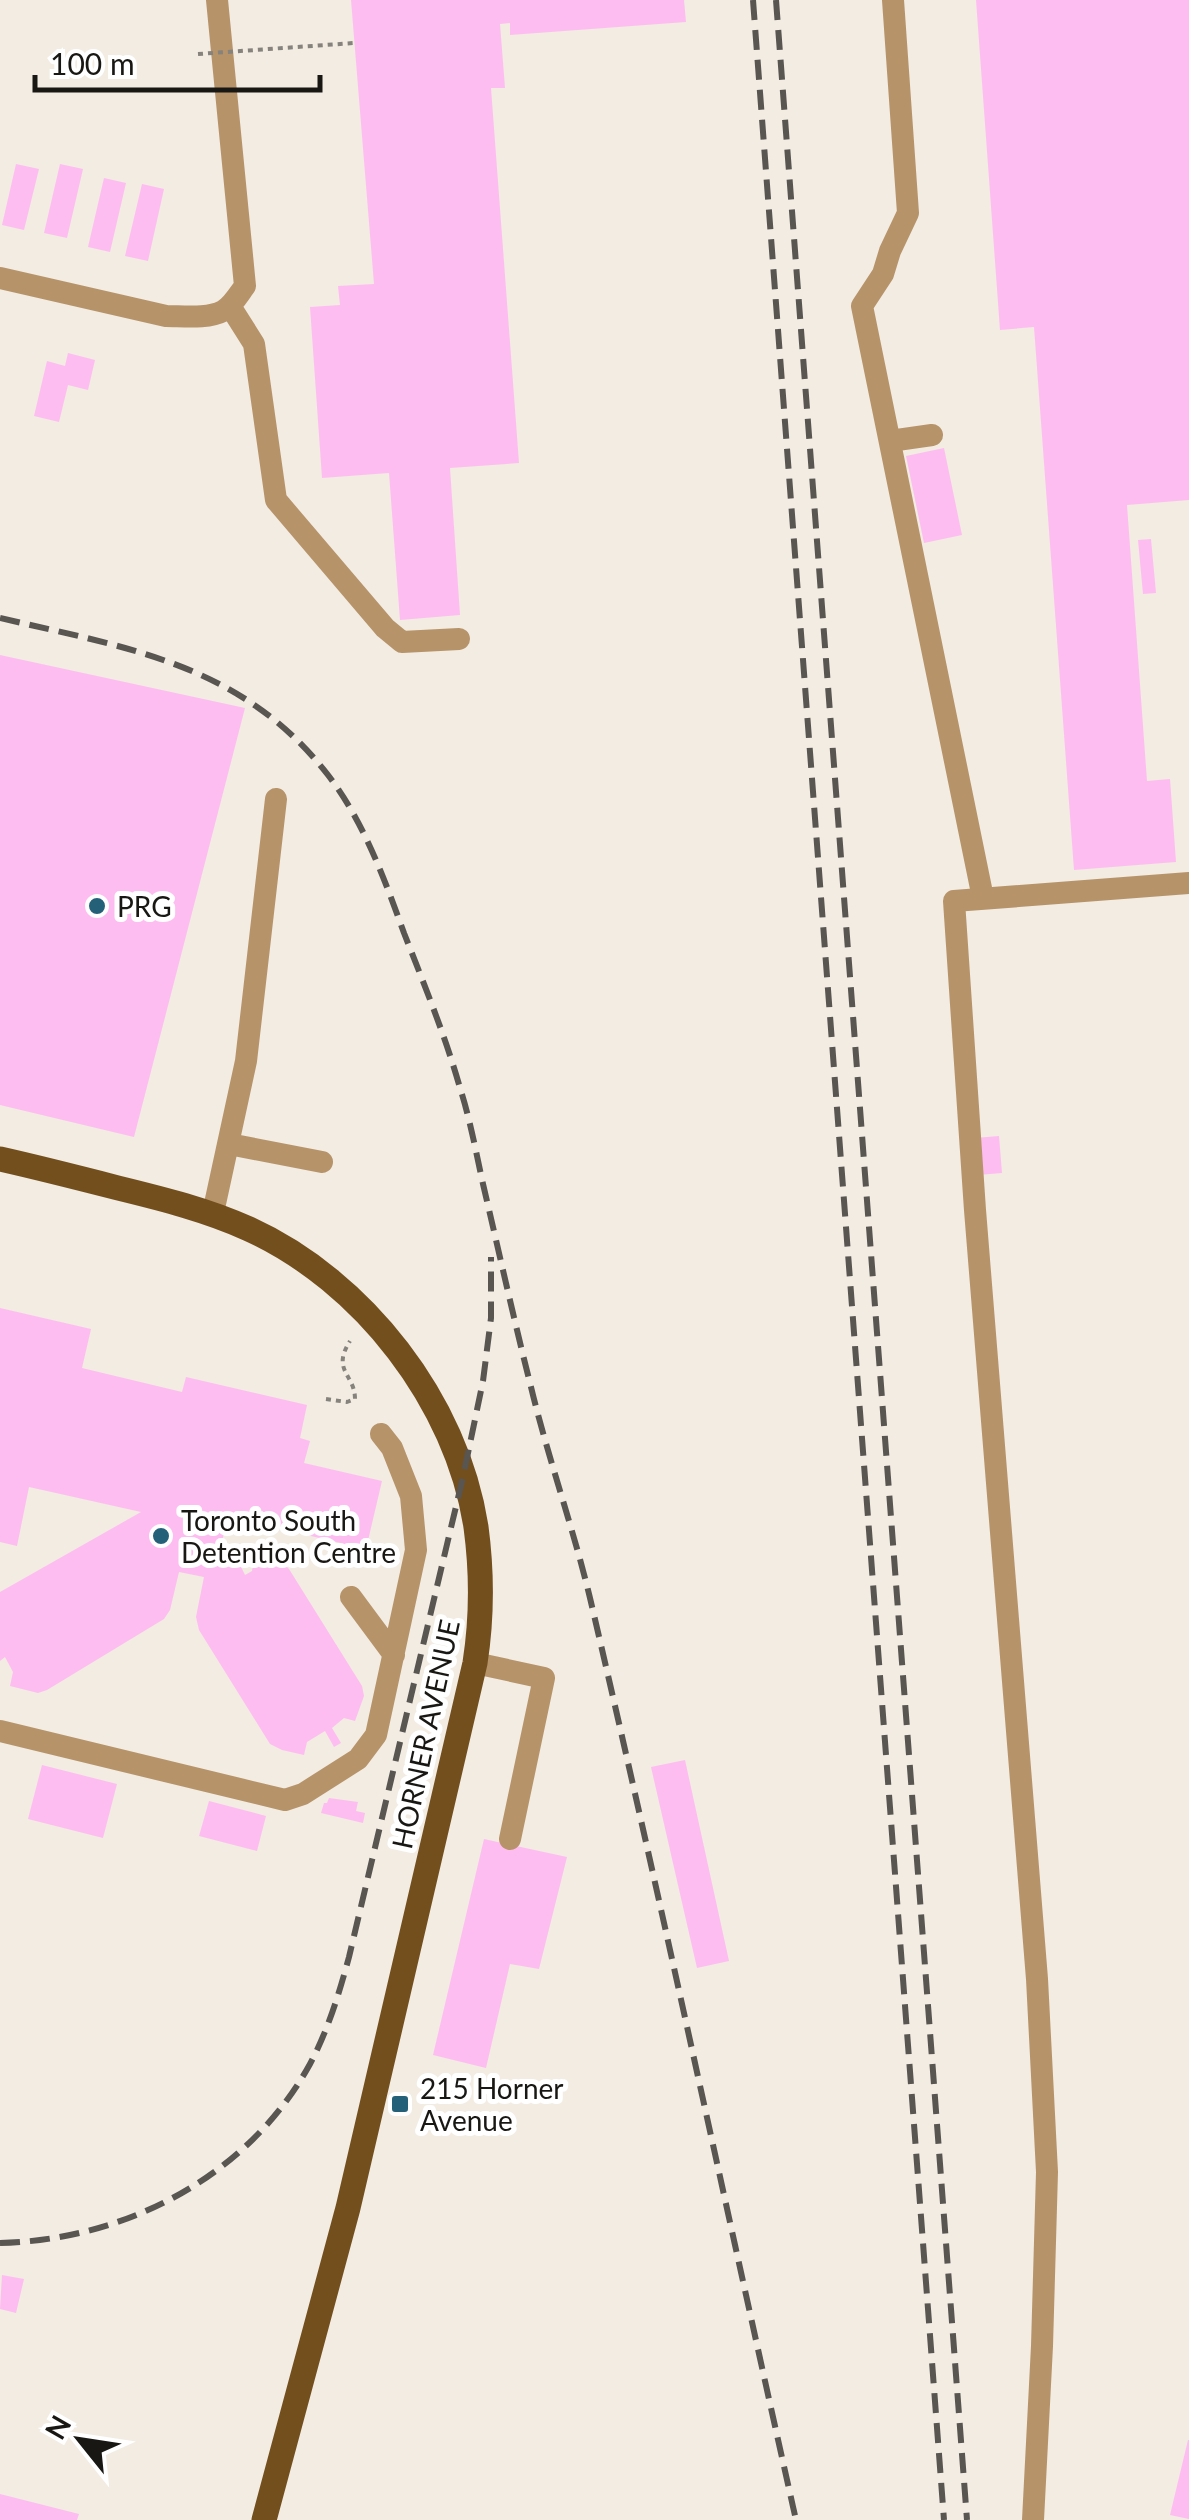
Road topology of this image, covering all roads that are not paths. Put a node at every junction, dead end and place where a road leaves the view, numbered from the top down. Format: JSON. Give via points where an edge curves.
{"nodes":[{"id":1,"x":218,"y":0,"type":"edge"},
{"id":2,"x":893,"y":0,"type":"edge"},
{"id":3,"x":0,"y":278,"type":"edge"},
{"id":4,"x":230,"y":306,"type":"junction"},
{"id":5,"x":932,"y":434,"type":"dead end"},
{"id":6,"x":890,"y":441,"type":"junction"},
{"id":7,"x":460,"y":639,"type":"dead end"},
{"id":8,"x":276,"y":799,"type":"dead end"},
{"id":9,"x":1189,"y":883,"type":"edge"},
{"id":10,"x":984,"y":898,"type":"junction"},
{"id":11,"x":229,"y":1144,"type":"junction"},
{"id":12,"x":0,"y":1159,"type":"edge"},
{"id":13,"x":322,"y":1162,"type":"dead end"},
{"id":14,"x":212,"y":1213,"type":"junction"},
{"id":15,"x":381,"y":1434,"type":"dead end"},
{"id":16,"x":351,"y":1598,"type":"dead end"},
{"id":17,"x":394,"y":1655,"type":"junction"},
{"id":18,"x":476,"y":1663,"type":"junction"},
{"id":19,"x":0,"y":1731,"type":"edge"},
{"id":20,"x":510,"y":1838,"type":"dead end"},
{"id":21,"x":264,"y":2520,"type":"edge"},
{"id":22,"x":1033,"y":2520,"type":"edge"}],
"edges":[{"from":1,"to":4,"type":"street","via":[[245,286]]},
{"from":2,"to":6,"type":"street","via":[[908,213],[862,306]]},
{"from":3,"to":4,"type":"street","via":[[166,316]]},
{"from":4,"to":7,"type":"street","via":[[254,344],[276,500],[402,642]]},
{"from":5,"to":6,"type":"street"},
{"from":6,"to":10,"type":"street"},
{"from":8,"to":11,"type":"street","via":[[246,1060]]},
{"from":9,"to":10,"type":"street"},
{"from":10,"to":22,"type":"street","via":[[954,901],[1038,1980],[1046,2172]]},
{"from":11,"to":13,"type":"street"},
{"from":11,"to":14,"type":"street"},
{"from":12,"to":14,"type":"main road","name":"HORNER AVENUE"},
{"from":14,"to":18,"type":"main road","name":"HORNER AVENUE","via":[[282,1247],[353,1300],[434,1404],[475,1523]]},
{"from":15,"to":17,"type":"street","via":[[410,1496],[416,1550]]},
{"from":16,"to":17,"type":"street"},
{"from":17,"to":19,"type":"street","via":[[376,1735],[358,1759],[285,1800]]},
{"from":18,"to":20,"type":"street","via":[[544,1678]]},
{"from":18,"to":21,"type":"main road","name":"HORNER AVENUE","via":[[348,2208]]}]}
